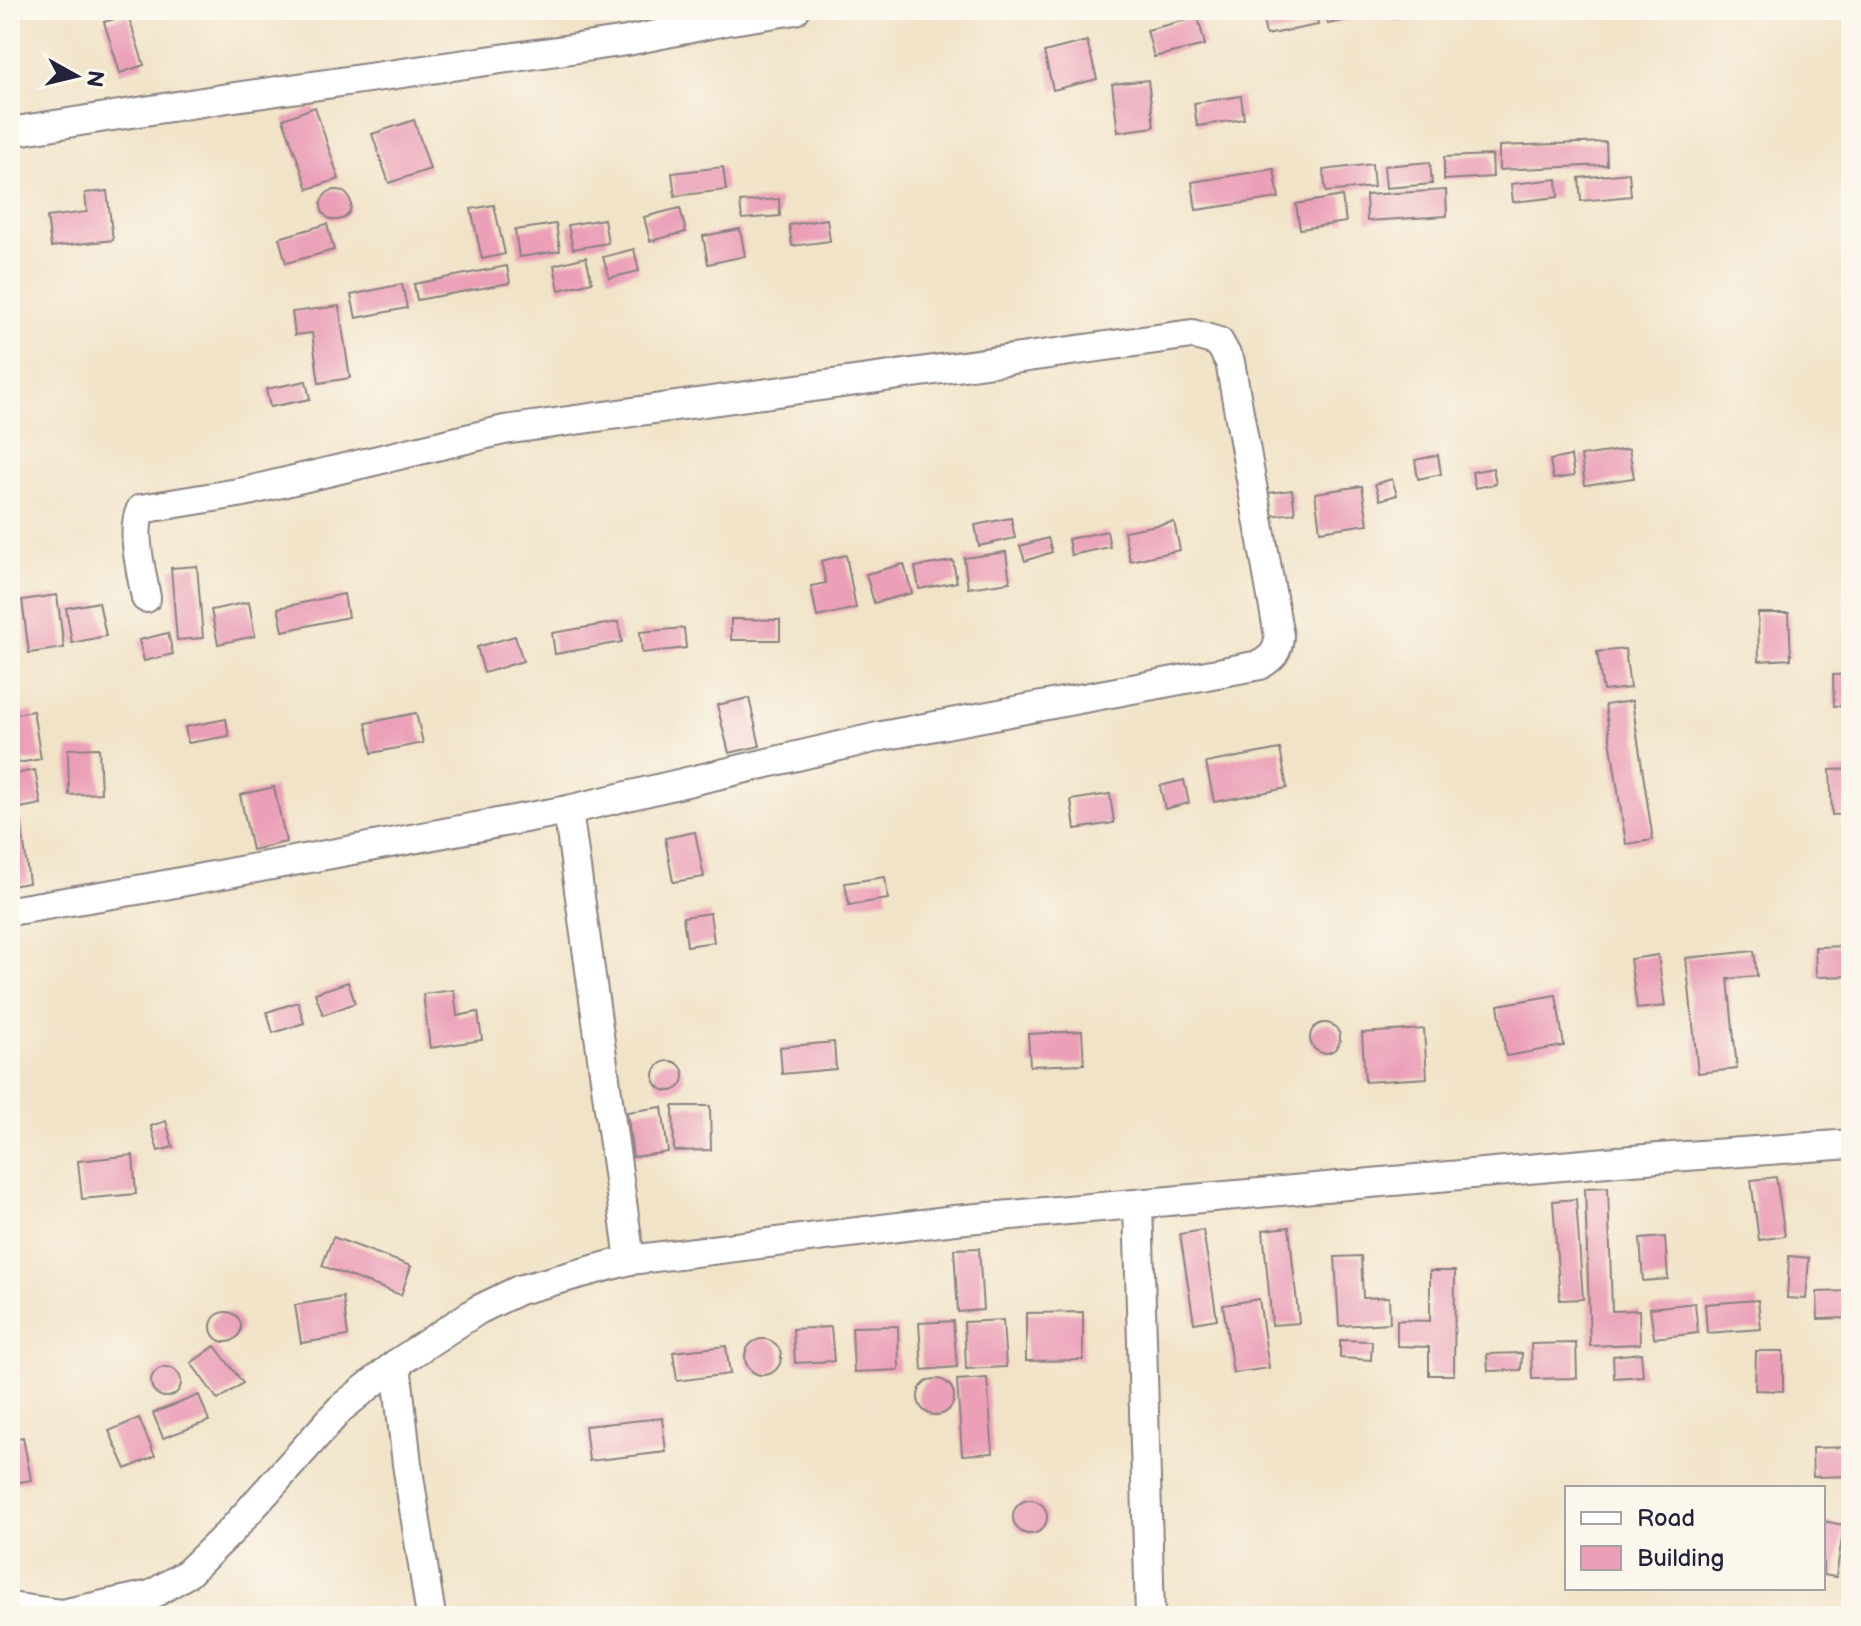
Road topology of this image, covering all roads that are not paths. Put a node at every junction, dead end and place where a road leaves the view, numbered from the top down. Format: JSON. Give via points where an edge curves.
{"nodes":[{"id":1,"x":795,"y":10,"type":"edge"},
{"id":2,"x":10,"y":132,"type":"edge"},
{"id":3,"x":146,"y":598,"type":"dead end"},
{"id":4,"x":568,"y":810,"type":"junction"},
{"id":5,"x":10,"y":911,"type":"edge"},
{"id":6,"x":1851,"y":1144,"type":"edge"},
{"id":7,"x":1138,"y":1204,"type":"junction"},
{"id":8,"x":630,"y":1260,"type":"junction"},
{"id":9,"x":396,"y":1364,"type":"junction"},
{"id":10,"x":10,"y":1607,"type":"edge"},
{"id":11,"x":60,"y":1615,"type":"edge"},
{"id":12,"x":431,"y":1616,"type":"edge"},
{"id":13,"x":1150,"y":1616,"type":"edge"}],
"edges":[{"from":1,"to":2,"type":"street","via":[[627,41]]},
{"from":3,"to":4,"type":"street","via":[[137,539],[141,509],[244,492],[520,427],[1192,334],[1219,342],[1230,362],[1279,636],[1274,656],[1260,665],[882,736]]},
{"from":4,"to":5,"type":"street"},
{"from":4,"to":8,"type":"street"},
{"from":6,"to":7,"type":"street"},
{"from":7,"to":8,"type":"street","via":[[955,1220]]},
{"from":7,"to":13,"type":"street"},
{"from":8,"to":9,"type":"street","via":[[519,1290]]},
{"from":9,"to":11,"type":"street","via":[[341,1408],[188,1573],[151,1595]]},
{"from":9,"to":12,"type":"street"},
{"from":10,"to":11,"type":"street"}]}
